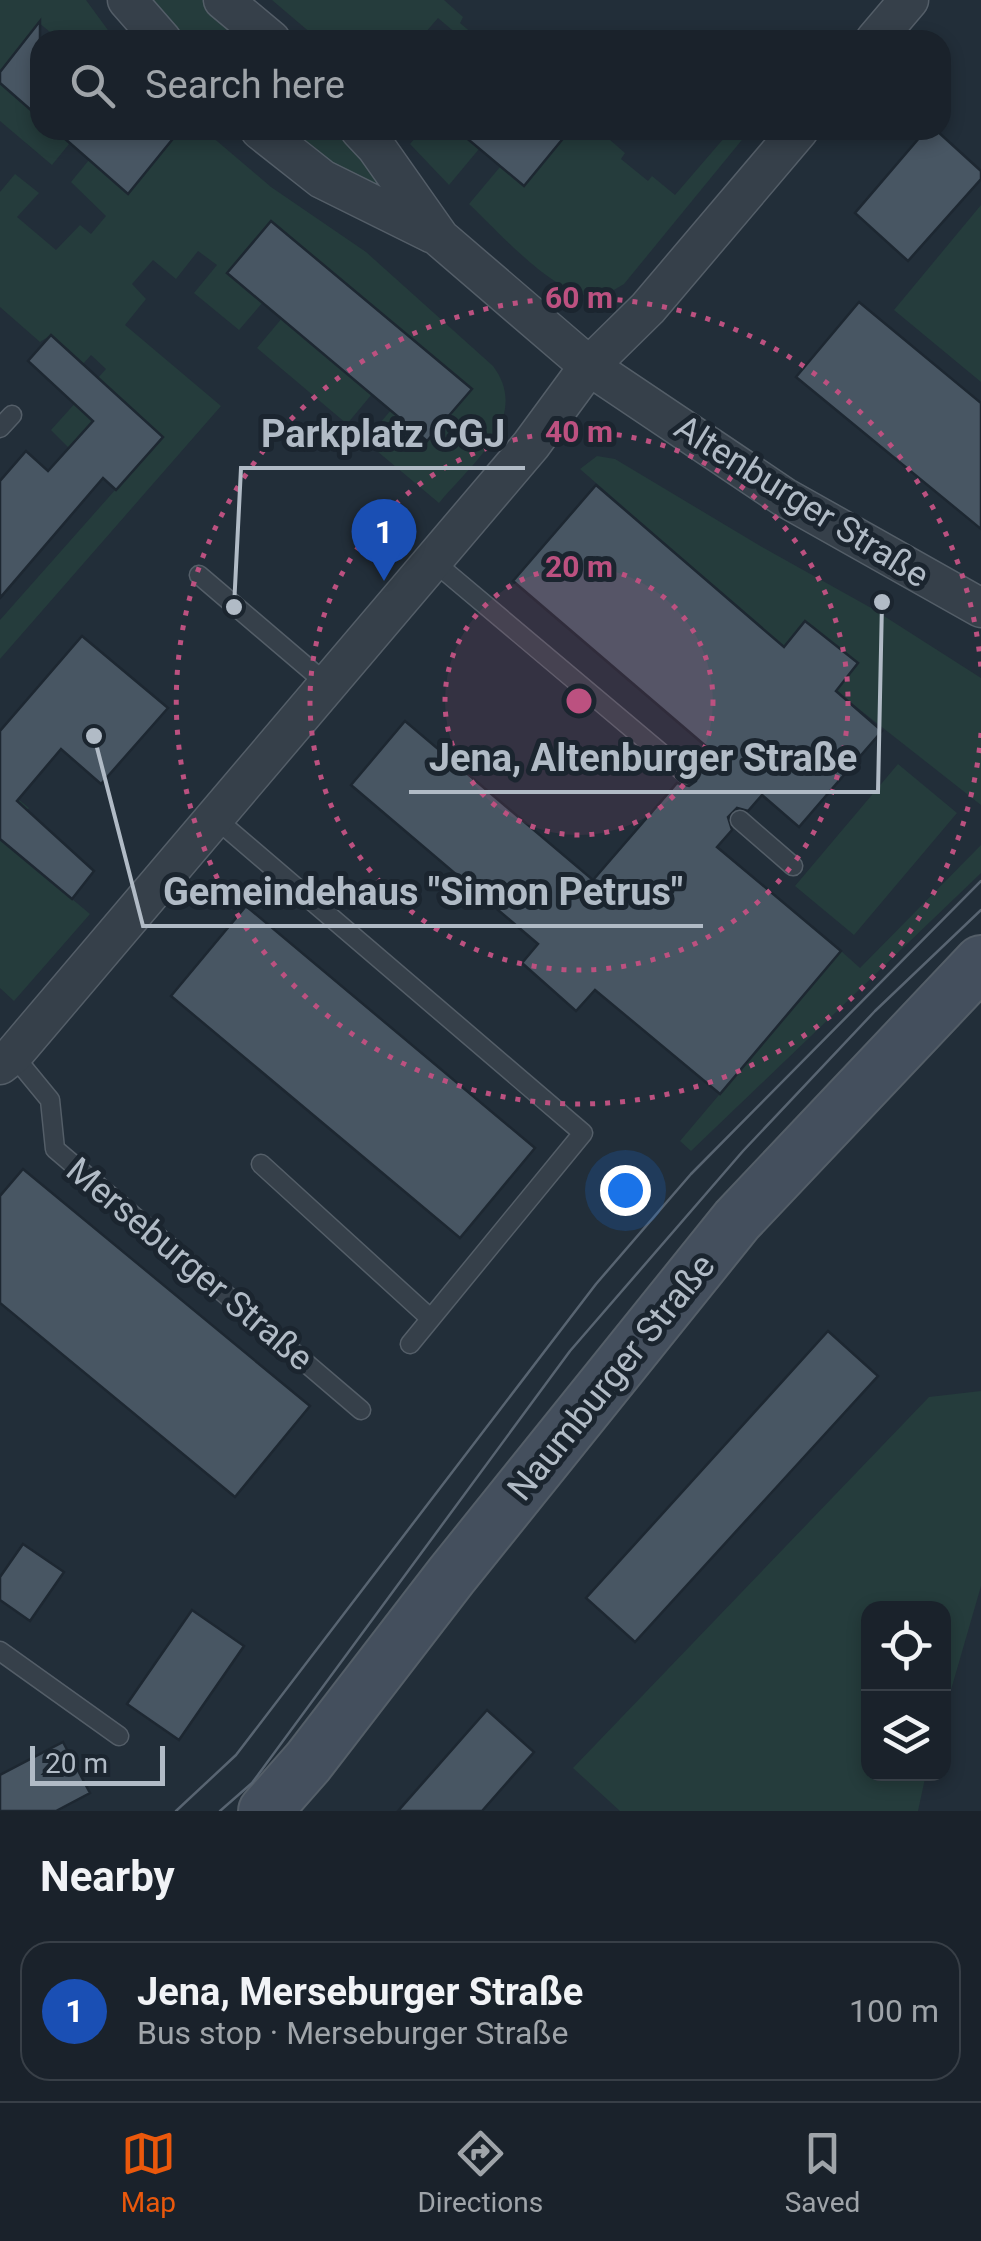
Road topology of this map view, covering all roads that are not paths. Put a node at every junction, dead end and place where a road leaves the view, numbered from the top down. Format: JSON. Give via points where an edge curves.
{"nodes":[{"id":1,"x":127,"y":0,"type":"edge"},
{"id":2,"x":223,"y":0,"type":"edge"},
{"id":3,"x":909,"y":0,"type":"edge"},
{"id":4,"x":153,"y":30,"type":"edge"},
{"id":5,"x":259,"y":30,"type":"edge"},
{"id":6,"x":884,"y":30,"type":"edge"},
{"id":7,"x":273,"y":140,"type":"edge"},
{"id":8,"x":367,"y":140,"type":"edge"},
{"id":9,"x":791,"y":140,"type":"edge"},
{"id":10,"x":440,"y":238,"type":"junction"},
{"id":11,"x":588,"y":366,"type":"junction"},
{"id":12,"x":434,"y":561,"type":"junction"},
{"id":13,"x":199,"y":575,"type":"dead end"},
{"id":14,"x":981,"y":608,"type":"edge"},
{"id":15,"x":328,"y":685,"type":"junction"},
{"id":16,"x":686,"y":774,"type":"dead end"},
{"id":17,"x":216,"y":818,"type":"junction"},
{"id":18,"x":740,"y":820,"type":"dead end"},
{"id":19,"x":793,"y":866,"type":"dead end"},
{"id":20,"x":981,"y":962,"type":"edge"},
{"id":21,"x":6,"y":1060,"type":"edge"},
{"id":22,"x":261,"y":1164,"type":"dead end"},
{"id":23,"x":430,"y":1318,"type":"junction"},
{"id":24,"x":410,"y":1344,"type":"dead end"},
{"id":25,"x":361,"y":1410,"type":"dead end"},
{"id":26,"x":0,"y":1651,"type":"edge"},
{"id":27,"x":119,"y":1736,"type":"dead end"},
{"id":28,"x":265,"y":1811,"type":"edge"}],
"edges":[{"from":1,"to":4,"type":"street"},
{"from":2,"to":5,"type":"street"},
{"from":3,"to":6,"type":"street"},
{"from":7,"to":10,"type":"street","name":"Altenburger Straße","via":[[322,179]]},
{"from":8,"to":10,"type":"street","name":"Altenburger Straße"},
{"from":9,"to":11,"type":"street","name":"Merseburger Straße","via":[[648,308]]},
{"from":10,"to":11,"type":"street","name":"Altenburger Straße"},
{"from":11,"to":12,"type":"street","name":"Merseburger Straße"},
{"from":11,"to":14,"type":"street","name":"Altenburger Straße","via":[[784,497]]},
{"from":12,"to":15,"type":"street","name":"Merseburger Straße"},
{"from":12,"to":16,"type":"lane"},
{"from":13,"to":15,"type":"lane"},
{"from":15,"to":17,"type":"street","name":"Merseburger Straße"},
{"from":17,"to":21,"type":"street","name":"Merseburger Straße"},
{"from":17,"to":23,"type":"lane","via":[[583,1132]]},
{"from":18,"to":19,"type":"lane"},
{"from":20,"to":28,"type":"street","name":"Naumburger Straße","via":[[737,1220]]},
{"from":21,"to":25,"type":"lane","name":"Merseburger Straße","via":[[50,1100],[55,1149]]},
{"from":22,"to":23,"type":"lane"},
{"from":23,"to":24,"type":"lane"},
{"from":26,"to":27,"type":"lane"}]}
